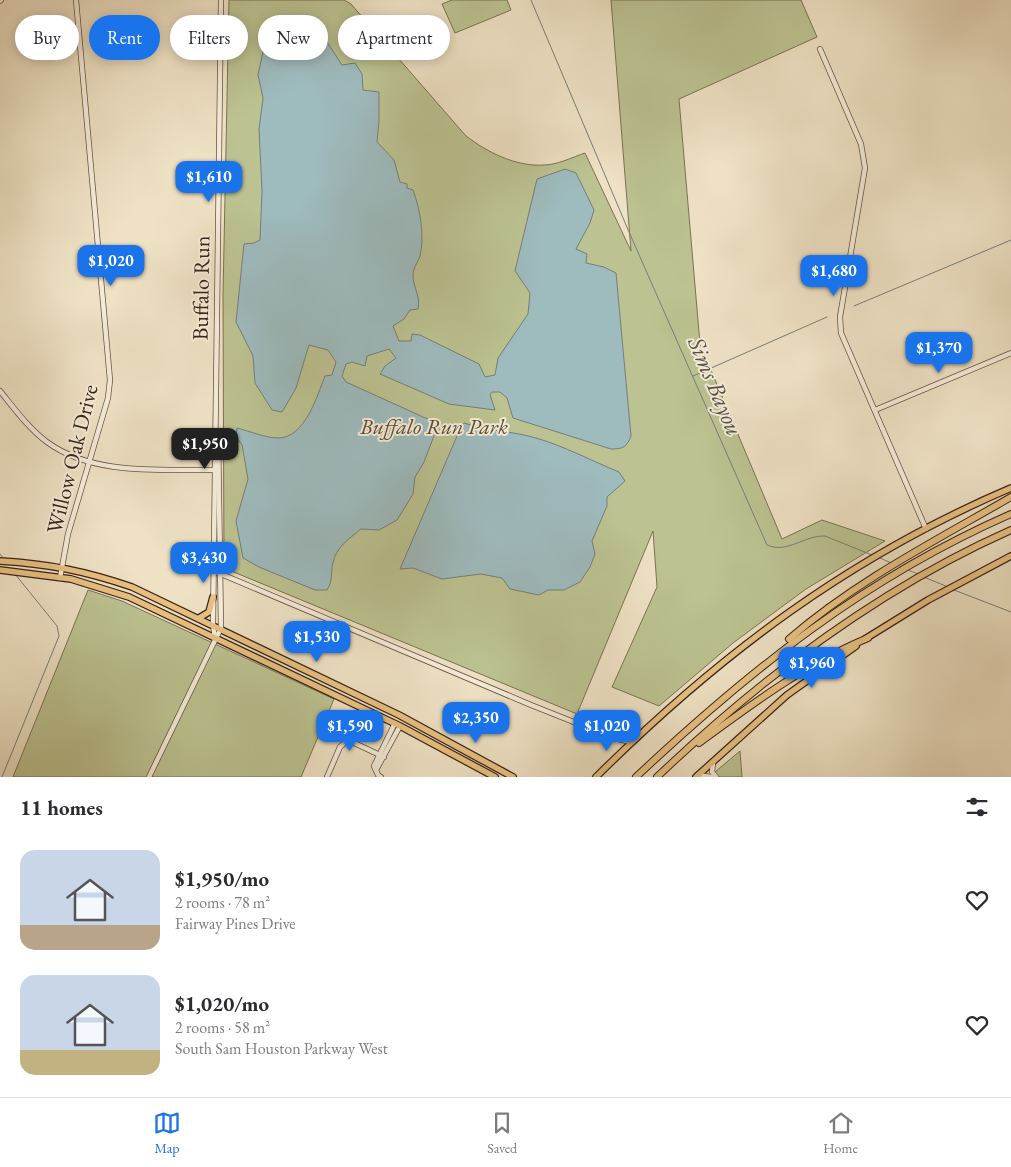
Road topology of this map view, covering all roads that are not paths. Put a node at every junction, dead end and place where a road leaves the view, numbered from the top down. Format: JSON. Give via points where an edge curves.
{"nodes":[{"id":1,"x":76,"y":0,"type":"edge"},
{"id":2,"x":221,"y":0,"type":"edge"},
{"id":3,"x":820,"y":49,"type":"dead end"},
{"id":4,"x":1011,"y":353,"type":"edge"},
{"id":5,"x":0,"y":391,"type":"edge"},
{"id":6,"x":875,"y":410,"type":"junction"},
{"id":7,"x":88,"y":462,"type":"junction"},
{"id":8,"x":217,"y":470,"type":"junction"},
{"id":9,"x":1011,"y":488,"type":"edge"},
{"id":10,"x":1011,"y":497,"type":"edge"},
{"id":11,"x":1011,"y":514,"type":"edge"},
{"id":12,"x":926,"y":529,"type":"junction"},
{"id":13,"x":1011,"y":530,"type":"edge"},
{"id":14,"x":1011,"y":556,"type":"edge"},
{"id":15,"x":0,"y":562,"type":"edge"},
{"id":16,"x":62,"y":567,"type":"junction"},
{"id":17,"x":0,"y":570,"type":"edge"},
{"id":18,"x":214,"y":571,"type":"junction"},
{"id":19,"x":222,"y":574,"type":"junction"},
{"id":20,"x":60,"y":578,"type":"junction"},
{"id":21,"x":132,"y":587,"type":"junction"},
{"id":22,"x":129,"y":597,"type":"junction"},
{"id":23,"x":213,"y":597,"type":"junction"},
{"id":24,"x":198,"y":618,"type":"junction"},
{"id":25,"x":213,"y":624,"type":"junction"},
{"id":26,"x":221,"y":628,"type":"junction"},
{"id":27,"x":868,"y":638,"type":"junction"},
{"id":28,"x":215,"y":639,"type":"junction"},
{"id":29,"x":272,"y":653,"type":"junction"},
{"id":30,"x":267,"y":663,"type":"junction"},
{"id":31,"x":333,"y":682,"type":"junction"},
{"id":32,"x":737,"y":685,"type":"junction"},
{"id":33,"x":329,"y":691,"type":"junction"},
{"id":34,"x":401,"y":716,"type":"junction"},
{"id":35,"x":397,"y":724,"type":"junction"},
{"id":36,"x":631,"y":742,"type":"junction"},
{"id":37,"x":382,"y":756,"type":"junction"},
{"id":38,"x":714,"y":760,"type":"junction"},
{"id":39,"x":672,"y":763,"type":"junction"},
{"id":40,"x":493,"y":766,"type":"junction"},
{"id":41,"x":492,"y":775,"type":"edge"},
{"id":42,"x":697,"y":776,"type":"edge"},
{"id":43,"x":150,"y":777,"type":"edge"},
{"id":44,"x":327,"y":777,"type":"edge"},
{"id":45,"x":381,"y":777,"type":"edge"},
{"id":46,"x":513,"y":777,"type":"edge"},
{"id":47,"x":596,"y":777,"type":"edge"},
{"id":48,"x":636,"y":777,"type":"edge"},
{"id":49,"x":657,"y":777,"type":"edge"},
{"id":50,"x":711,"y":777,"type":"edge"},
{"id":51,"x":716,"y":777,"type":"edge"}],
"edges":[{"from":1,"to":7,"type":"street","name":"Willow Oak Drive","via":[[110,380],[108,398]]},
{"from":2,"to":8,"type":"street","name":"Buffalo Run"},
{"from":3,"to":6,"type":"street","via":[[864,155],[864,181],[840,327]]},
{"from":4,"to":6,"type":"street"},
{"from":5,"to":7,"type":"street","via":[[46,442]]},
{"from":6,"to":12,"type":"street"},
{"from":7,"to":8,"type":"street","via":[[115,468]]},
{"from":7,"to":16,"type":"street","name":"Willow Oak Drive"},
{"from":8,"to":18,"type":"street","name":"Buffalo Run"},
{"from":8,"to":19,"type":"street","name":"Buffalo Run"},
{"from":9,"to":12,"type":"main road"},
{"from":10,"to":32,"type":"highway","via":[[874,577],[809,622]]},
{"from":11,"to":32,"type":"highway","via":[[892,575],[818,622]]},
{"from":12,"to":36,"type":"main road","via":[[854,568],[782,616],[710,672]]},
{"from":13,"to":39,"type":"highway","via":[[936,567],[870,606],[796,657]]},
{"from":14,"to":27,"type":"main road","via":[[928,600]]},
{"from":15,"to":16,"type":"main road"},
{"from":16,"to":20,"type":"street","name":"Willow Oak Drive"},
{"from":16,"to":21,"type":"main road"},
{"from":17,"to":20,"type":"main road"},
{"from":18,"to":19,"type":"street"},
{"from":18,"to":23,"type":"street","name":"Buffalo Run"},
{"from":19,"to":26,"type":"street","name":"Buffalo Run"},
{"from":19,"to":36,"type":"street","via":[[531,705]]},
{"from":20,"to":22,"type":"main road"},
{"from":21,"to":22,"type":"main road"},
{"from":21,"to":24,"type":"main road"},
{"from":22,"to":28,"type":"main road"},
{"from":23,"to":24,"type":"main road","via":[[209,612]]},
{"from":23,"to":25,"type":"street","name":"Buffalo Run"},
{"from":24,"to":25,"type":"main road"},
{"from":25,"to":26,"type":"main road"},
{"from":25,"to":28,"type":"street","name":"Buffalo Run"},
{"from":26,"to":28,"type":"street","name":"Buffalo Run"},
{"from":26,"to":29,"type":"main road"},
{"from":27,"to":38,"type":"main road","via":[[787,695]]},
{"from":27,"to":39,"type":"highway","via":[[764,696]]},
{"from":28,"to":30,"type":"main road"},
{"from":28,"to":43,"type":"street"},
{"from":29,"to":30,"type":"main road"},
{"from":29,"to":31,"type":"main road"},
{"from":30,"to":33,"type":"main road"},
{"from":31,"to":33,"type":"main road"},
{"from":31,"to":34,"type":"main road"},
{"from":32,"to":48,"type":"highway"},
{"from":33,"to":35,"type":"main road"},
{"from":34,"to":35,"type":"main road"},
{"from":34,"to":40,"type":"main road"},
{"from":35,"to":37,"type":"street"},
{"from":35,"to":41,"type":"main road"},
{"from":36,"to":47,"type":"main road"},
{"from":37,"to":44,"type":"street","via":[[348,740],[340,747]]},
{"from":37,"to":45,"type":"street","via":[[374,766]]},
{"from":38,"to":42,"type":"main road"},
{"from":38,"to":51,"type":"street","via":[[712,772]]},
{"from":39,"to":49,"type":"highway"},
{"from":40,"to":41,"type":"main road"},
{"from":40,"to":46,"type":"main road"},
{"from":42,"to":50,"type":"street"}]}
